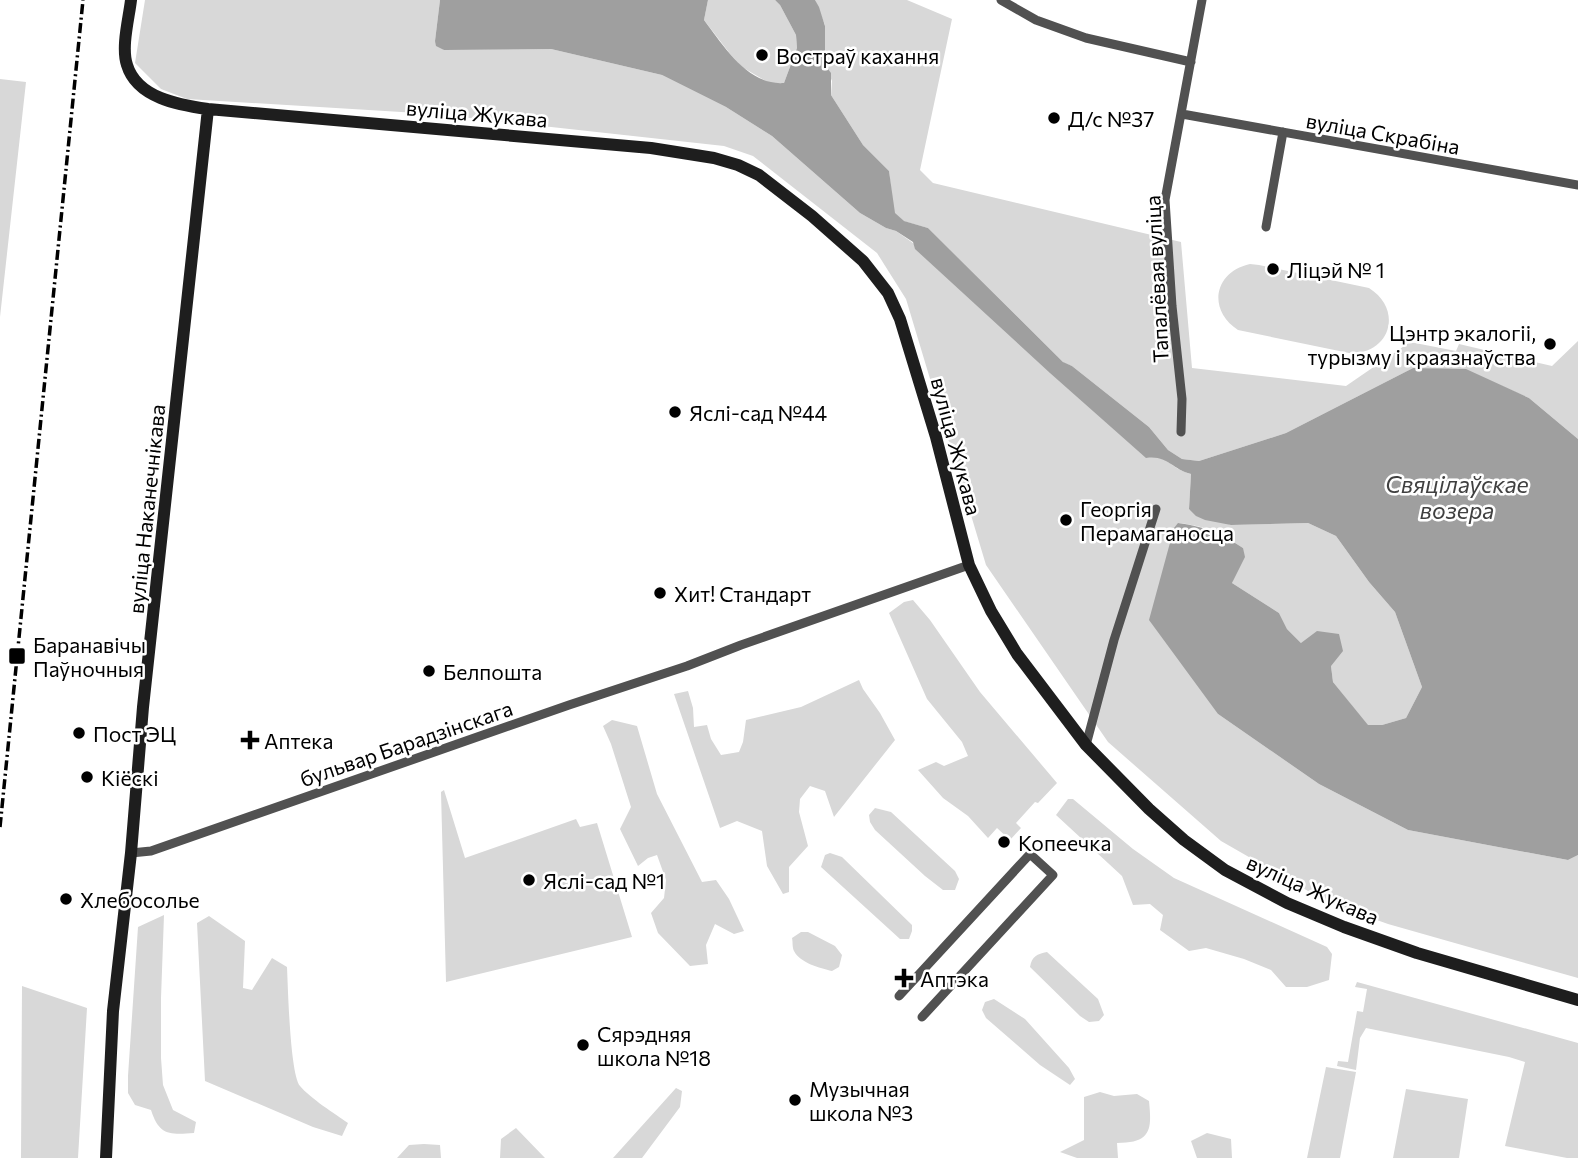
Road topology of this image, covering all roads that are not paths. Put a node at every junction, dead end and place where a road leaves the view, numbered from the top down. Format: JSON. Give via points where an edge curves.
{"nodes":[{"id":1,"x":131,"y":0,"type":"edge"},
{"id":2,"x":1001,"y":0,"type":"edge"},
{"id":3,"x":1202,"y":0,"type":"edge"},
{"id":4,"x":1191,"y":62,"type":"junction"},
{"id":5,"x":208,"y":109,"type":"junction"},
{"id":6,"x":1182,"y":114,"type":"junction"},
{"id":7,"x":1283,"y":132,"type":"junction"},
{"id":8,"x":1578,"y":185,"type":"edge"},
{"id":9,"x":1266,"y":227,"type":"dead end"},
{"id":10,"x":1181,"y":432,"type":"dead end"},
{"id":11,"x":1156,"y":509,"type":"dead end"},
{"id":12,"x":970,"y":565,"type":"junction"},
{"id":13,"x":1086,"y":745,"type":"junction"},
{"id":14,"x":131,"y":853,"type":"junction"},
{"id":15,"x":899,"y":996,"type":"dead end"},
{"id":16,"x":1578,"y":1000,"type":"edge"},
{"id":17,"x":922,"y":1017,"type":"dead end"},
{"id":18,"x":106,"y":1158,"type":"edge"}],
"edges":[{"from":1,"to":5,"type":"street","via":[[125,47],[135,80],[155,96]]},
{"from":2,"to":4,"type":"street","via":[[1036,20],[1086,38]]},
{"from":3,"to":4,"type":"street","name":"Тапалёвая вуліца"},
{"from":4,"to":6,"type":"street","name":"Тапалёвая вуліца"},
{"from":5,"to":12,"type":"street","name":"вуліца Жукава","via":[[651,148],[738,165],[759,175],[863,261],[888,292],[936,437]]},
{"from":5,"to":14,"type":"street","name":"вуліца Наканечнікава"},
{"from":6,"to":7,"type":"street","name":"вуліца Скрабіна"},
{"from":6,"to":10,"type":"street","name":"Тапалёвая вуліца","via":[[1165,200]]},
{"from":7,"to":8,"type":"street","name":"вуліца Скрабіна"},
{"from":7,"to":9,"type":"street"},
{"from":11,"to":13,"type":"street"},
{"from":12,"to":13,"type":"street","name":"вуліца Жукава","via":[[1017,654]]},
{"from":12,"to":14,"type":"street","name":"бульвар Барадзінскага","via":[[151,851]]},
{"from":13,"to":16,"type":"street","name":"вуліца Жукава","via":[[1184,840],[1225,870],[1287,903],[1417,953]]},
{"from":14,"to":18,"type":"street","name":"вуліца Наканечнікава","via":[[113,1010]]},
{"from":15,"to":17,"type":"street","via":[[1030,854],[1046,868],[1053,875]]}]}
